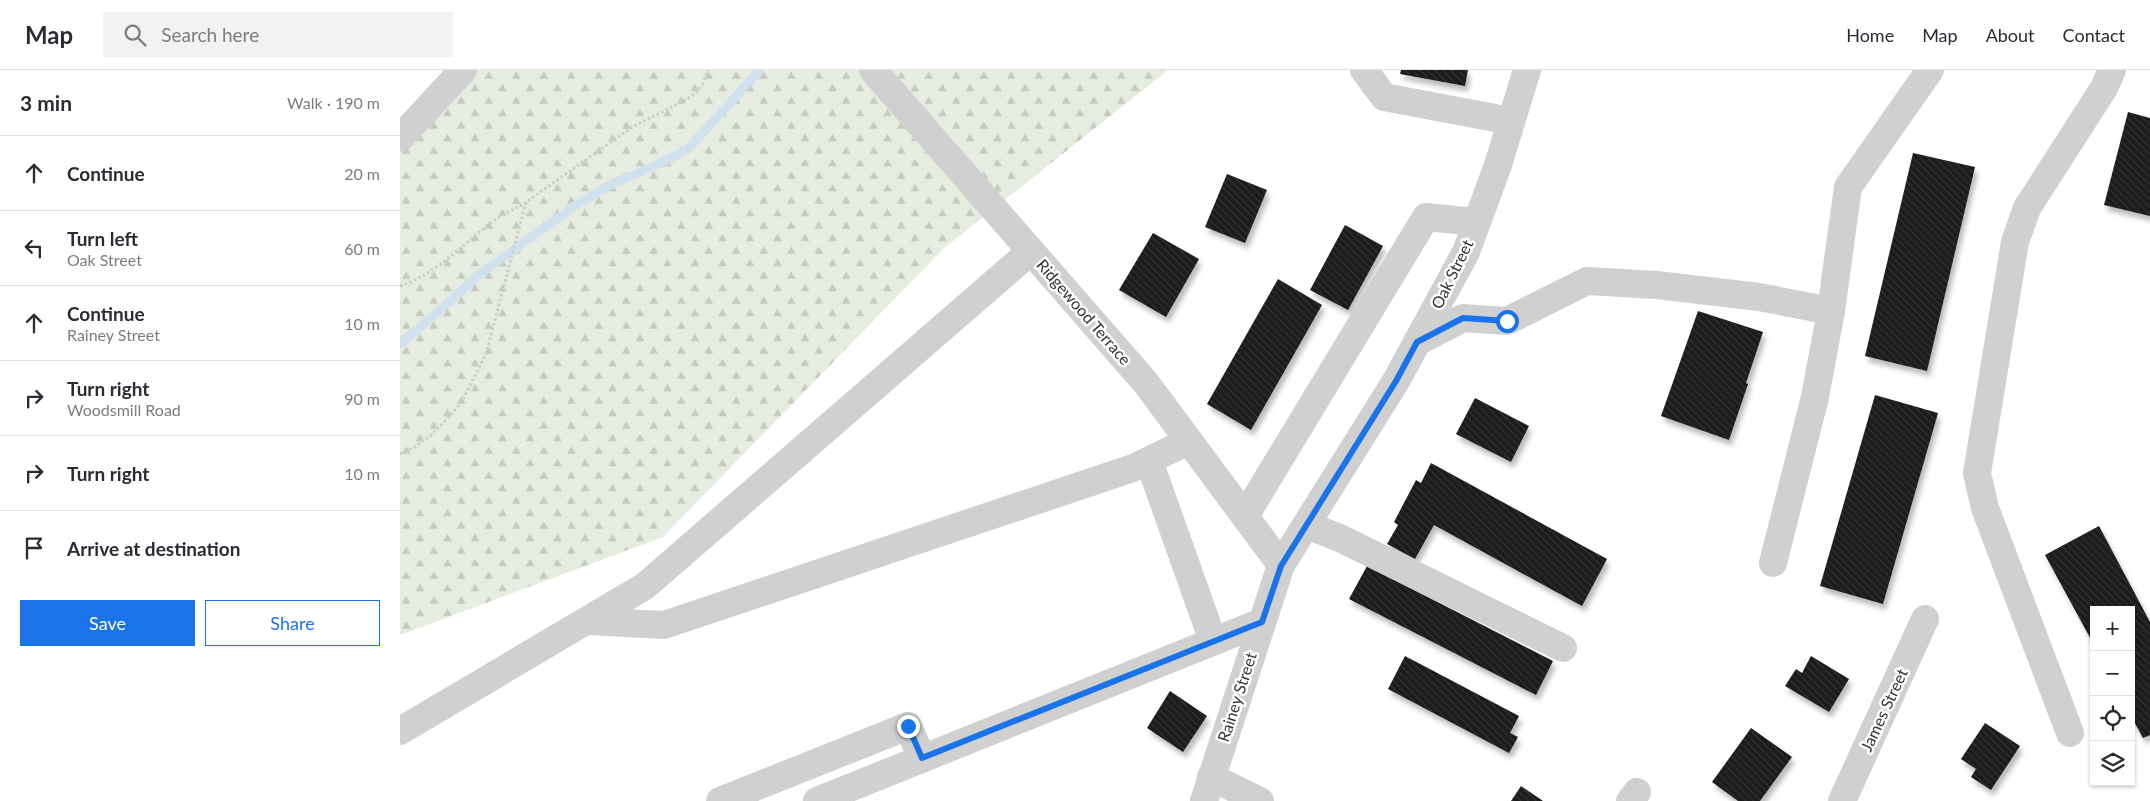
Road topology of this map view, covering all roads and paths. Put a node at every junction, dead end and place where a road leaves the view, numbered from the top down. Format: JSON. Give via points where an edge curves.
{"nodes":[{"id":1,"x":463,"y":70,"type":"edge"},
{"id":2,"x":708,"y":70,"type":"edge"},
{"id":3,"x":873,"y":70,"type":"edge"},
{"id":4,"x":1364,"y":70,"type":"edge"},
{"id":5,"x":1527,"y":70,"type":"edge"},
{"id":6,"x":1930,"y":70,"type":"edge"},
{"id":7,"x":2112,"y":70,"type":"edge"},
{"id":8,"x":1511,"y":121,"type":"junction"},
{"id":9,"x":400,"y":138,"type":"edge"},
{"id":10,"x":526,"y":202,"type":"junction"},
{"id":11,"x":1476,"y":222,"type":"junction"},
{"id":12,"x":1031,"y":251,"type":"junction"},
{"id":13,"x":400,"y":286,"type":"edge"},
{"id":14,"x":1831,"y":311,"type":"junction"},
{"id":15,"x":1417,"y":342,"type":"junction"},
{"id":16,"x":1189,"y":441,"type":"junction"},
{"id":17,"x":400,"y":454,"type":"edge"},
{"id":18,"x":1149,"y":461,"type":"junction"},
{"id":19,"x":1245,"y":516,"type":"junction"},
{"id":20,"x":1307,"y":525,"type":"junction"},
{"id":21,"x":1773,"y":563,"type":"dead end"},
{"id":22,"x":1281,"y":566,"type":"junction"},
{"id":23,"x":1926,"y":619,"type":"dead end"},
{"id":24,"x":587,"y":621,"type":"junction"},
{"id":25,"x":1262,"y":622,"type":"junction"},
{"id":26,"x":1214,"y":641,"type":"junction"},
{"id":27,"x":1563,"y":648,"type":"dead end"},
{"id":28,"x":400,"y":731,"type":"edge"},
{"id":29,"x":2070,"y":733,"type":"dead end"},
{"id":30,"x":922,"y":758,"type":"junction"},
{"id":31,"x":1208,"y":789,"type":"edge"},
{"id":32,"x":720,"y":801,"type":"edge"},
{"id":33,"x":817,"y":801,"type":"edge"},
{"id":34,"x":1260,"y":801,"type":"edge"},
{"id":35,"x":1842,"y":801,"type":"edge"}],
"edges":[{"from":1,"to":9,"type":"street"},
{"from":2,"to":10,"type":"path","via":[[696,93],[632,127]]},
{"from":3,"to":12,"type":"street","name":"Ridgewood Terrace"},
{"from":4,"to":8,"type":"street","via":[[1384,97]]},
{"from":5,"to":8,"type":"street","name":"Oak Street"},
{"from":6,"to":14,"type":"street","via":[[1848,187]]},
{"from":7,"to":29,"type":"street","via":[[2104,88],[2027,208],[2015,242],[1977,473],[1985,508]]},
{"from":8,"to":11,"type":"street","name":"Oak Street"},
{"from":10,"to":13,"type":"path","via":[[494,220],[434,268]]},
{"from":10,"to":17,"type":"path","via":[[486,354],[461,403],[430,436]]},
{"from":11,"to":15,"type":"street","name":"Oak Street","via":[[1466,252]]},
{"from":11,"to":19,"type":"street","via":[[1426,217]]},
{"from":12,"to":16,"type":"street","name":"Ridgewood Terrace","via":[[1146,383]]},
{"from":12,"to":24,"type":"street","via":[[645,586]]},
{"from":14,"to":15,"type":"street","via":[[1759,297],[1657,285],[1587,281],[1507,321],[1463,318]]},
{"from":14,"to":21,"type":"street","via":[[1815,397]]},
{"from":15,"to":20,"type":"street","name":"Oak Street"},
{"from":16,"to":18,"type":"street"},
{"from":16,"to":19,"type":"street","name":"Ridgewood Terrace"},
{"from":18,"to":24,"type":"street","via":[[664,625]]},
{"from":18,"to":26,"type":"street"},
{"from":19,"to":22,"type":"street","name":"Ridgewood Terrace"},
{"from":20,"to":22,"type":"street","name":"Oak Street"},
{"from":20,"to":27,"type":"street","via":[[1342,539]]},
{"from":22,"to":25,"type":"street","name":"Rainey Street"},
{"from":23,"to":35,"type":"street","name":"James Street"},
{"from":24,"to":28,"type":"street"},
{"from":25,"to":26,"type":"street"},
{"from":25,"to":31,"type":"street","name":"Rainey Street"},
{"from":26,"to":30,"type":"street"},
{"from":30,"to":32,"type":"street","via":[[908,726]]},
{"from":30,"to":33,"type":"street"},
{"from":31,"to":34,"type":"street"}]}
